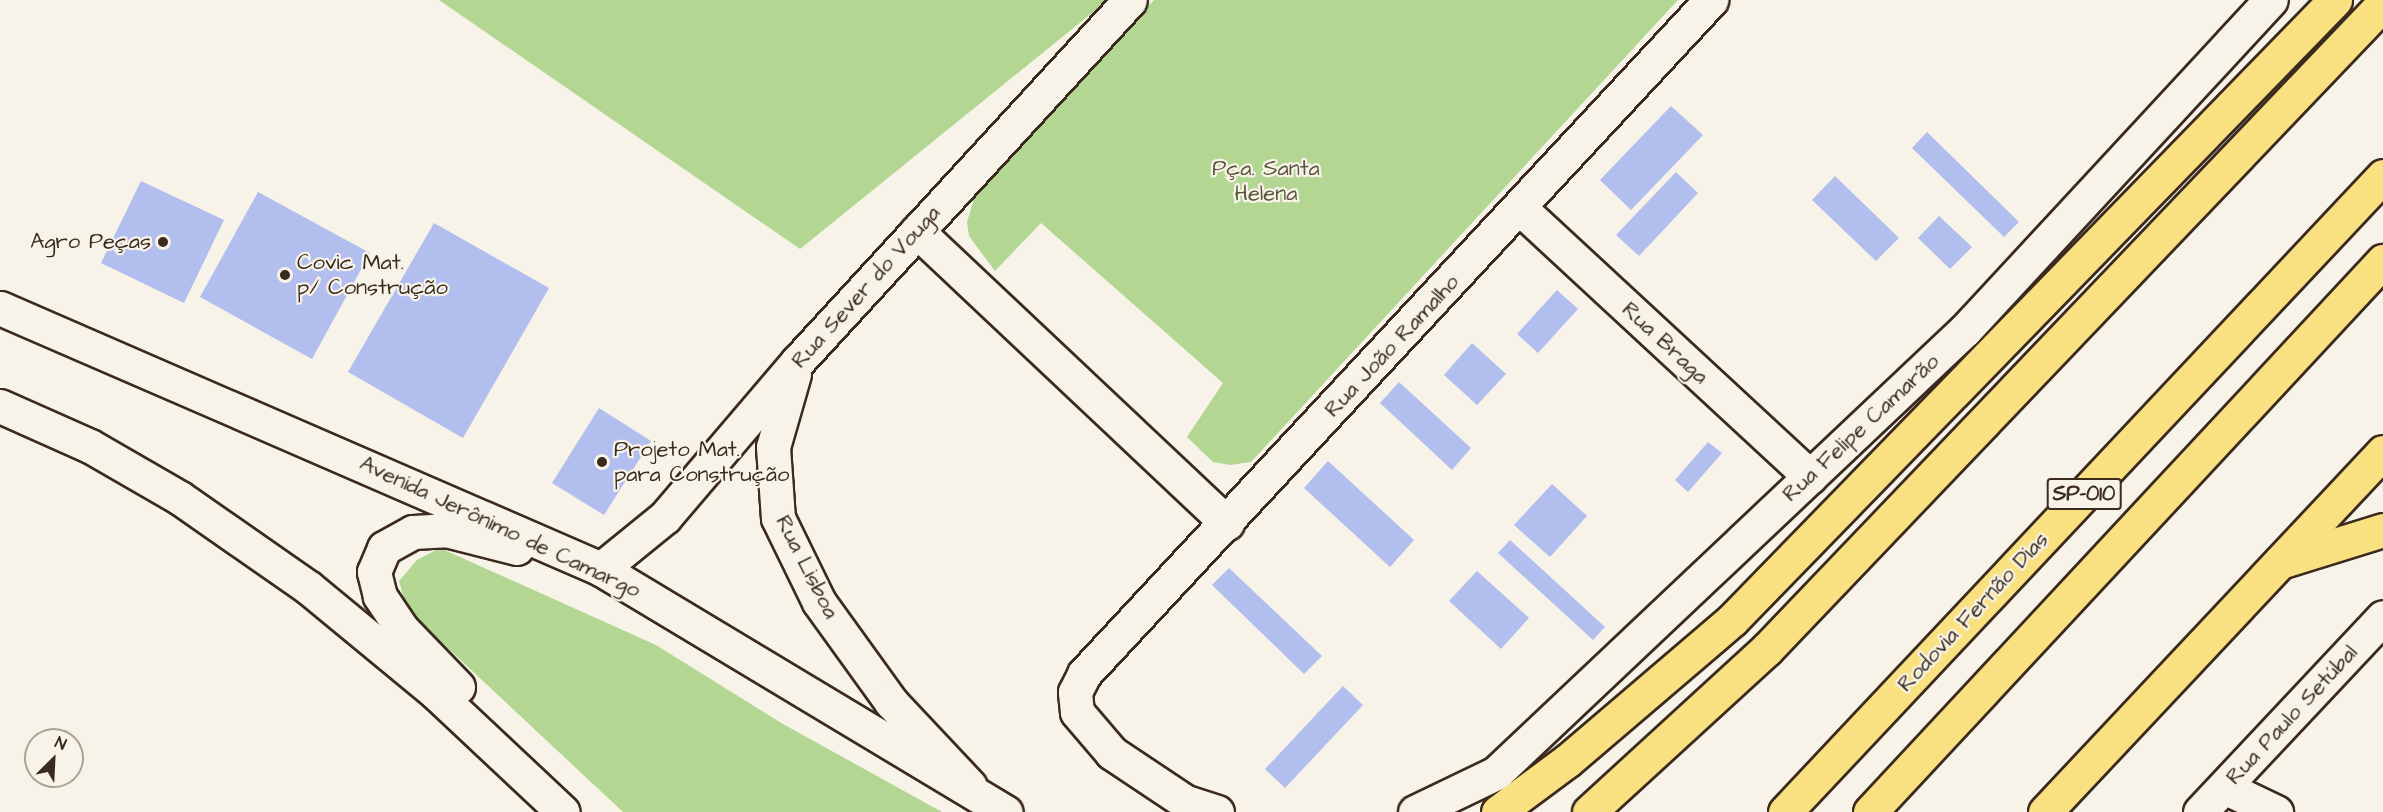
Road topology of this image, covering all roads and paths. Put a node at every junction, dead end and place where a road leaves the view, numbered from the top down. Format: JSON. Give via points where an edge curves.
{"nodes":[{"id":1,"x":1130,"y":0,"type":"edge"},
{"id":2,"x":1711,"y":0,"type":"edge"},
{"id":3,"x":2271,"y":0,"type":"edge"},
{"id":4,"x":2335,"y":0,"type":"edge"},
{"id":5,"x":2383,"y":4,"type":"edge"},
{"id":6,"x":2382,"y":176,"type":"edge"},
{"id":7,"x":1521,"y":209,"type":"junction"},
{"id":8,"x":917,"y":231,"type":"junction"},
{"id":9,"x":2383,"y":261,"type":"edge"},
{"id":10,"x":0,"y":308,"type":"edge"},
{"id":11,"x":0,"y":318,"type":"edge"},
{"id":12,"x":101,"y":355,"type":"junction"},
{"id":13,"x":798,"y":361,"type":"junction"},
{"id":14,"x":0,"y":406,"type":"edge"},
{"id":15,"x":2383,"y":452,"type":"edge"},
{"id":16,"x":1809,"y":477,"type":"junction"},
{"id":17,"x":1227,"y":523,"type":"junction"},
{"id":18,"x":2383,"y":530,"type":"edge"},
{"id":19,"x":2279,"y":563,"type":"junction"},
{"id":20,"x":589,"y":564,"type":"junction"},
{"id":21,"x":2383,"y":617,"type":"edge"},
{"id":22,"x":500,"y":748,"type":"junction"},
{"id":23,"x":2223,"y":787,"type":"junction"},
{"id":24,"x":994,"y":804,"type":"edge"},
{"id":25,"x":563,"y":812,"type":"edge"},
{"id":26,"x":1217,"y":812,"type":"edge"},
{"id":27,"x":1415,"y":812,"type":"edge"},
{"id":28,"x":1498,"y":812,"type":"edge"},
{"id":29,"x":1589,"y":812,"type":"edge"},
{"id":30,"x":1785,"y":812,"type":"edge"},
{"id":31,"x":1870,"y":812,"type":"edge"},
{"id":32,"x":2045,"y":812,"type":"edge"},
{"id":33,"x":2200,"y":812,"type":"edge"},
{"id":34,"x":2276,"y":812,"type":"edge"}],
"edges":[{"from":1,"to":8,"type":"street","name":"Rua Sever do Vouga"},
{"from":2,"to":7,"type":"street","name":"Rua João Ramalho"},
{"from":3,"to":16,"type":"street","name":"Rua Felipe Camarão","via":[[1965,330]]},
{"from":4,"to":28,"type":"highway","via":[[1732,620],[1567,761]]},
{"from":5,"to":29,"type":"highway","via":[[1766,650]]},
{"from":6,"to":30,"type":"highway","name":"Rodovia Fernão Dias","number":"SP-010"},
{"from":7,"to":16,"type":"street","name":"Rua Braga"},
{"from":7,"to":17,"type":"street","name":"Rua João Ramalho"},
{"from":8,"to":13,"type":"street","name":"Rua Sever do Vouga"},
{"from":8,"to":17,"type":"street"},
{"from":9,"to":31,"type":"highway","number":"SP-010"},
{"from":10,"to":12,"type":"street","name":"Avenida Jerônimo de Camargo"},
{"from":11,"to":12,"type":"street"},
{"from":12,"to":20,"type":"street","name":"Avenida Jerônimo de Camargo","via":[[362,461]]},
{"from":13,"to":20,"type":"street","name":"Rua Sever do Vouga","via":[[665,517]]},
{"from":13,"to":24,"type":"street","name":"Rua Lisboa","via":[[772,447],[778,518],[819,602],[891,702]]},
{"from":14,"to":22,"type":"street","via":[[90,446],[180,498],[309,588]]},
{"from":15,"to":19,"type":"highway"},
{"from":16,"to":27,"type":"street","name":"Rua Felipe Camarão","via":[[1496,773]]},
{"from":17,"to":26,"type":"street","name":"Rua João Ramalho","via":[[1089,669],[1075,692],[1077,712],[1112,753],[1184,801]]},
{"from":18,"to":19,"type":"highway"},
{"from":19,"to":32,"type":"highway"},
{"from":20,"to":22,"type":"street","via":[[446,530],[413,531],[384,548],[374,572],[380,596],[402,629],[470,699]]},
{"from":20,"to":24,"type":"street","name":"Avenida Jerônimo de Camargo"},
{"from":21,"to":23,"type":"street","name":"Rua Paulo Setúbal"},
{"from":22,"to":25,"type":"street"},
{"from":23,"to":33,"type":"street","name":"Rua Paulo Setúbal"},
{"from":23,"to":34,"type":"street"}]}
